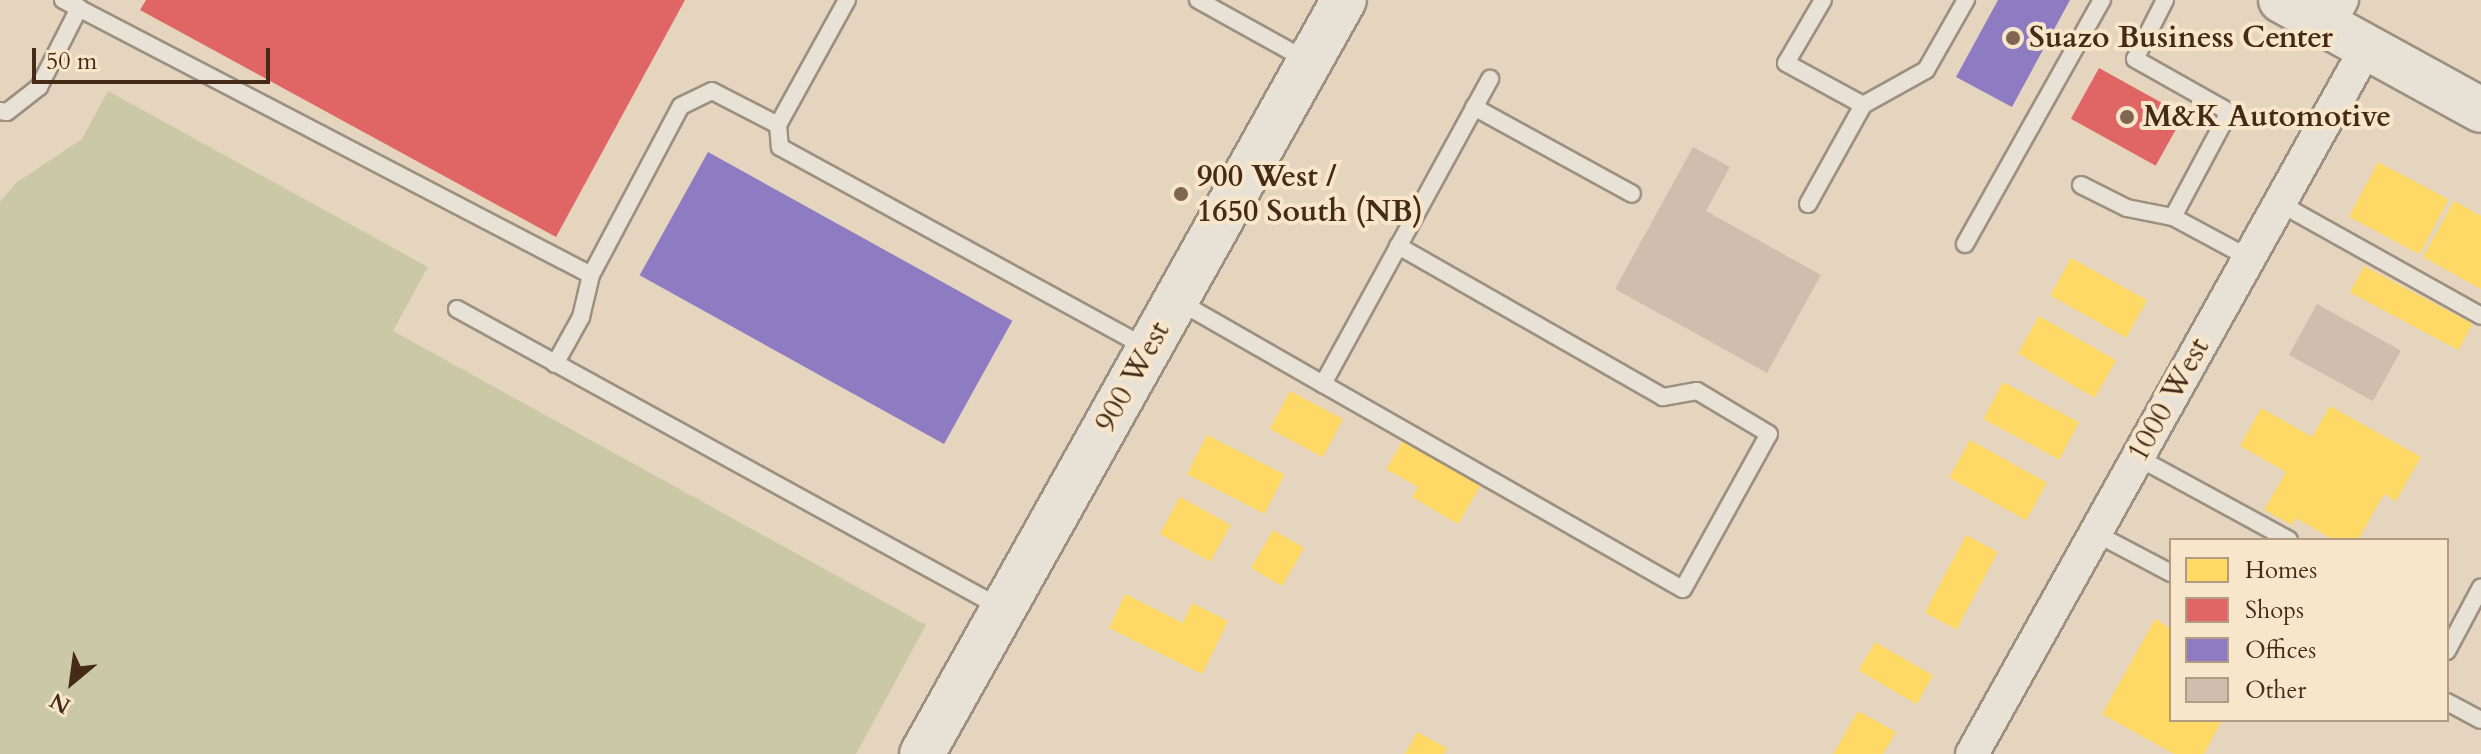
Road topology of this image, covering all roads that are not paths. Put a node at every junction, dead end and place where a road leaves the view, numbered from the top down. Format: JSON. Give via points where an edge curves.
{"nodes":[{"id":1,"x":63,"y":0,"type":"edge"},
{"id":2,"x":847,"y":0,"type":"edge"},
{"id":3,"x":1198,"y":0,"type":"edge"},
{"id":4,"x":1344,"y":0,"type":"edge"},
{"id":5,"x":1823,"y":0,"type":"edge"},
{"id":6,"x":1966,"y":0,"type":"edge"},
{"id":7,"x":2102,"y":0,"type":"edge"},
{"id":8,"x":2165,"y":0,"type":"edge"},
{"id":9,"x":2281,"y":0,"type":"edge"},
{"id":10,"x":79,"y":8,"type":"junction"},
{"id":11,"x":2335,"y":13,"type":"edge"},
{"id":12,"x":2367,"y":47,"type":"junction"},
{"id":13,"x":1309,"y":62,"type":"junction"},
{"id":14,"x":1490,"y":79,"type":"dead end"},
{"id":15,"x":1863,"y":105,"type":"junction"},
{"id":16,"x":1474,"y":107,"type":"junction"},
{"id":17,"x":2481,"y":110,"type":"edge"},
{"id":18,"x":2,"y":116,"type":"edge"},
{"id":19,"x":778,"y":125,"type":"junction"},
{"id":20,"x":2081,"y":185,"type":"dead end"},
{"id":21,"x":1632,"y":194,"type":"dead end"},
{"id":22,"x":2279,"y":203,"type":"junction"},
{"id":23,"x":1808,"y":204,"type":"dead end"},
{"id":24,"x":2173,"y":217,"type":"junction"},
{"id":25,"x":1965,"y":244,"type":"dead end"},
{"id":26,"x":1398,"y":246,"type":"junction"},
{"id":27,"x":2249,"y":258,"type":"junction"},
{"id":28,"x":591,"y":275,"type":"junction"},
{"id":29,"x":1176,"y":300,"type":"junction"},
{"id":30,"x":457,"y":309,"type":"dead end"},
{"id":31,"x":2481,"y":316,"type":"edge"},
{"id":32,"x":1149,"y":349,"type":"junction"},
{"id":33,"x":555,"y":364,"type":"junction"},
{"id":34,"x":1323,"y":384,"type":"junction"},
{"id":35,"x":2137,"y":457,"type":"junction"},
{"id":36,"x":2095,"y":533,"type":"junction"},
{"id":37,"x":2285,"y":538,"type":"edge"},
{"id":38,"x":2169,"y":572,"type":"edge"},
{"id":39,"x":2481,"y":587,"type":"edge"},
{"id":40,"x":1002,"y":609,"type":"junction"},
{"id":41,"x":2449,"y":647,"type":"edge"},
{"id":42,"x":2449,"y":703,"type":"edge"},
{"id":43,"x":2481,"y":720,"type":"edge"},
{"id":44,"x":922,"y":754,"type":"edge"},
{"id":45,"x":1972,"y":754,"type":"edge"}],
"edges":[{"from":1,"to":10,"type":"lane"},
{"from":2,"to":19,"type":"lane"},
{"from":3,"to":13,"type":"lane"},
{"from":4,"to":13,"type":"main road","name":"900 West"},
{"from":5,"to":15,"type":"lane","via":[[1786,63]]},
{"from":6,"to":15,"type":"lane","via":[[1926,70]]},
{"from":7,"to":25,"type":"lane"},
{"from":8,"to":24,"type":"lane","via":[[2135,59],[2229,112]]},
{"from":9,"to":11,"type":"main road"},
{"from":10,"to":18,"type":"lane","via":[[39,87]]},
{"from":10,"to":28,"type":"lane"},
{"from":11,"to":12,"type":"main road"},
{"from":12,"to":17,"type":"main road"},
{"from":12,"to":22,"type":"street","name":"1000 West"},
{"from":13,"to":29,"type":"main road","name":"900 West"},
{"from":14,"to":16,"type":"lane"},
{"from":15,"to":23,"type":"lane"},
{"from":16,"to":21,"type":"lane"},
{"from":16,"to":26,"type":"lane"},
{"from":19,"to":28,"type":"lane","via":[[712,91],[681,106]]},
{"from":19,"to":32,"type":"lane","via":[[780,147]]},
{"from":20,"to":24,"type":"lane","via":[[2127,208]]},
{"from":22,"to":27,"type":"street","name":"1000 West"},
{"from":22,"to":31,"type":"lane"},
{"from":24,"to":27,"type":"lane"},
{"from":26,"to":34,"type":"lane"},
{"from":26,"to":34,"type":"lane","via":[[1663,397],[1697,391],[1769,434],[1683,589]]},
{"from":27,"to":35,"type":"street","name":"1000 West"},
{"from":28,"to":33,"type":"lane","via":[[581,317]]},
{"from":29,"to":32,"type":"main road","name":"900 West"},
{"from":29,"to":34,"type":"lane"},
{"from":30,"to":33,"type":"lane"},
{"from":32,"to":40,"type":"main road","name":"900 West"},
{"from":33,"to":40,"type":"lane"},
{"from":35,"to":36,"type":"street","name":"1000 West"},
{"from":35,"to":37,"type":"lane"},
{"from":36,"to":38,"type":"lane"},
{"from":36,"to":45,"type":"street","name":"1000 West"},
{"from":39,"to":41,"type":"lane"},
{"from":40,"to":44,"type":"main road","name":"900 West"},
{"from":42,"to":43,"type":"lane"}]}
